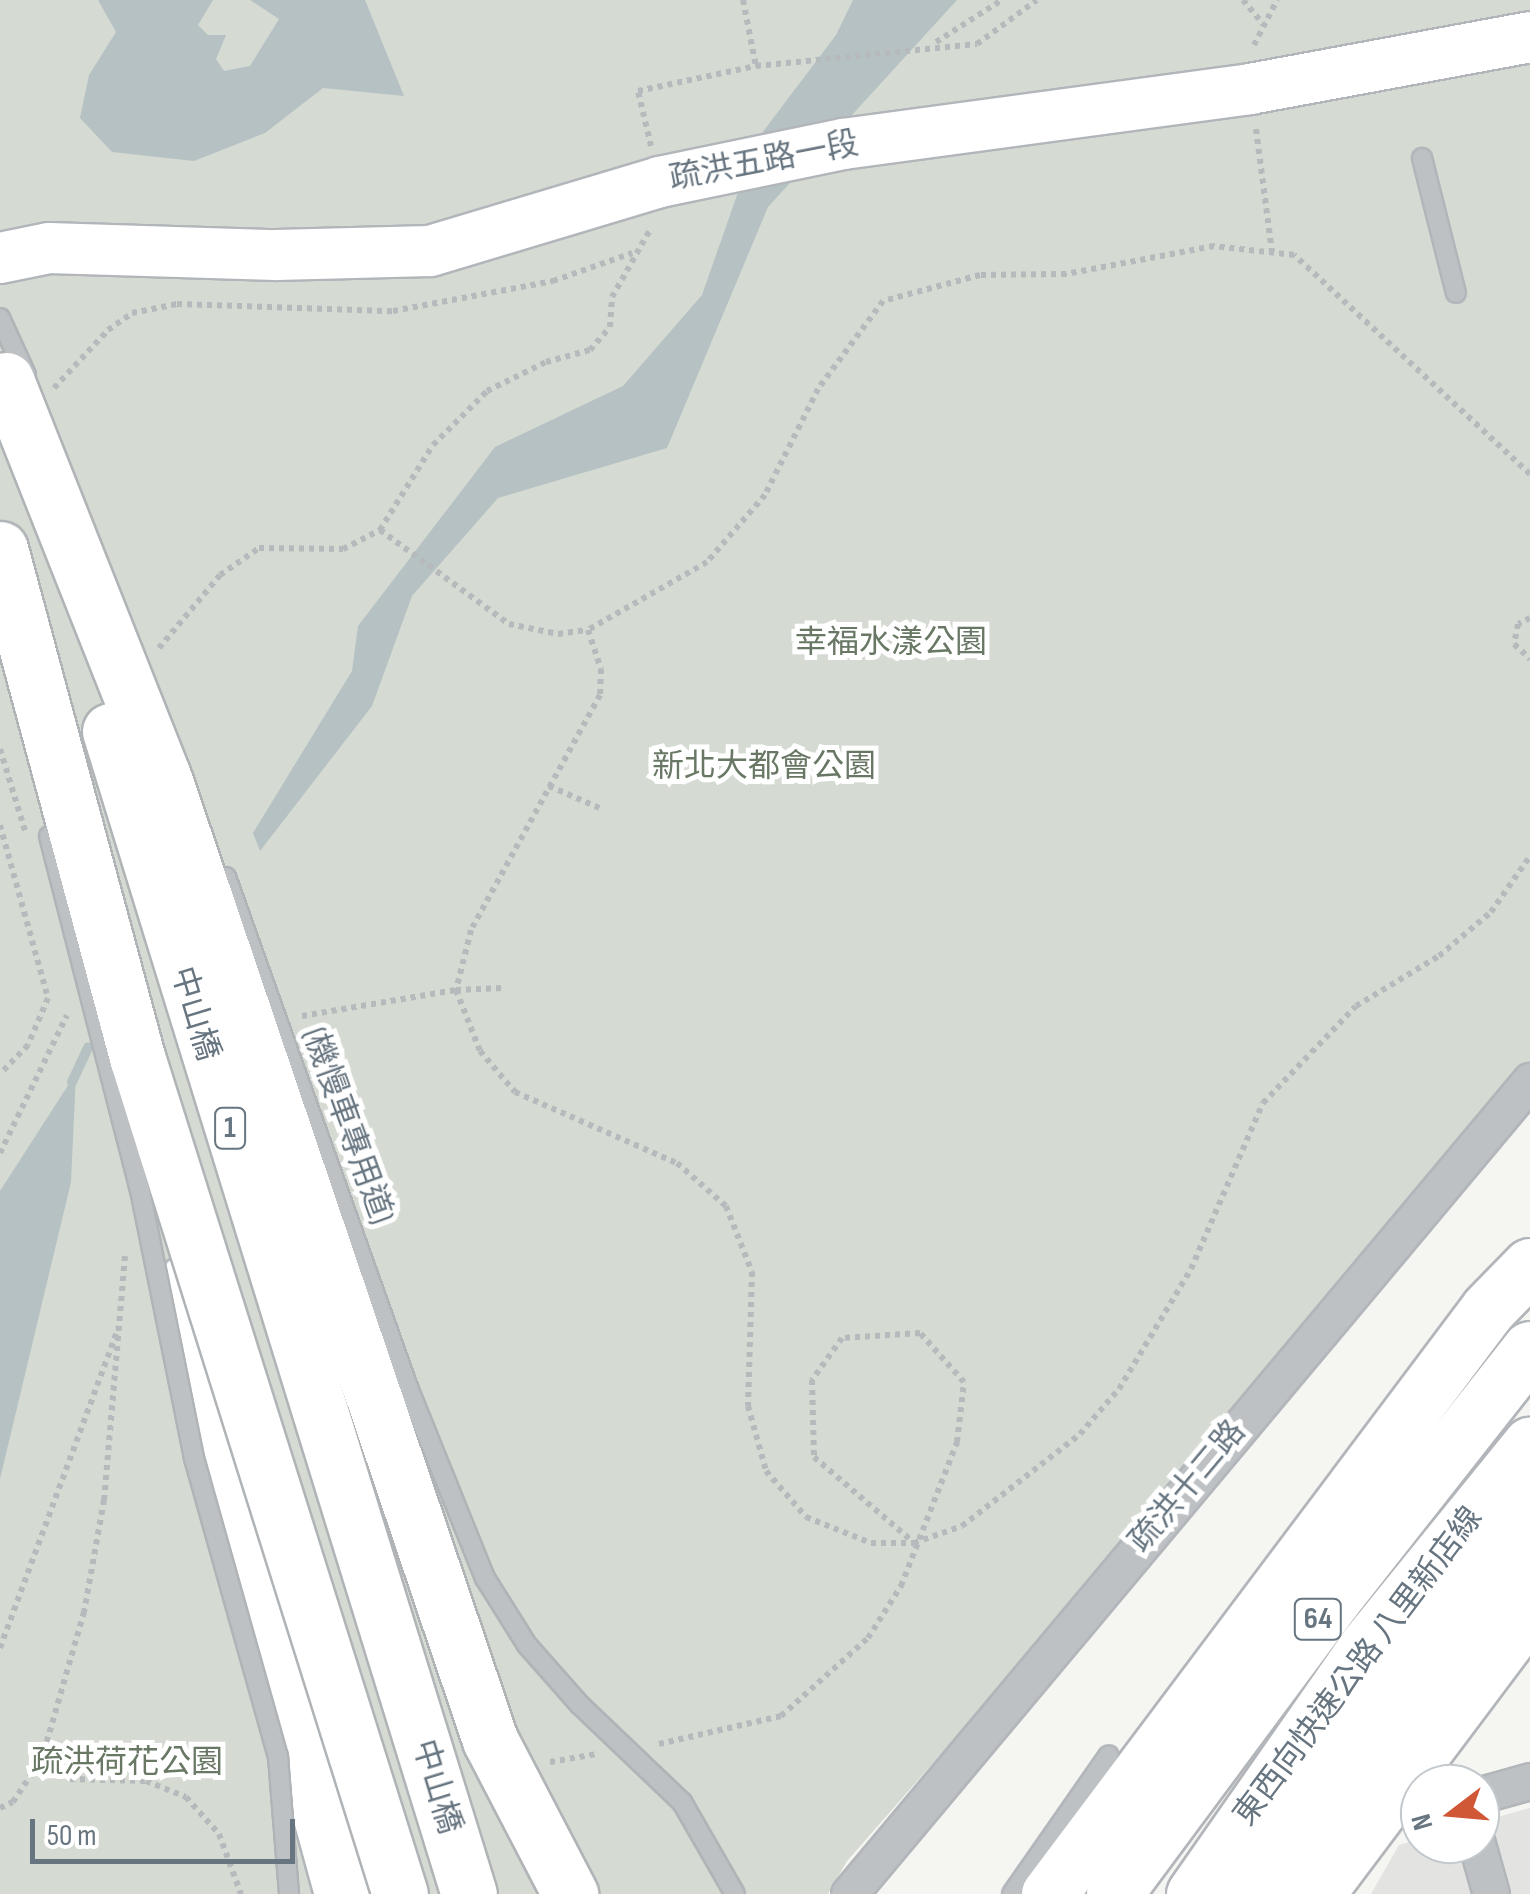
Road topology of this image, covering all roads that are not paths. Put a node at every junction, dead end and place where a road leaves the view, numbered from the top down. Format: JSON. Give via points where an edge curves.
{"nodes":[{"id":1,"x":1530,"y":37,"type":"edge"},
{"id":2,"x":1422,"y":158,"type":"dead end"},
{"id":3,"x":0,"y":258,"type":"edge"},
{"id":4,"x":1456,"y":294,"type":"dead end"},
{"id":5,"x":0,"y":318,"type":"edge"},
{"id":6,"x":18,"y":378,"type":"edge"},
{"id":7,"x":48,"y":427,"type":"dead end"},
{"id":8,"x":0,"y":549,"type":"edge"},
{"id":9,"x":42,"y":808,"type":"dead end"},
{"id":10,"x":217,"y":852,"type":"dead end"},
{"id":11,"x":137,"y":1058,"type":"junction"},
{"id":12,"x":1530,"y":1081,"type":"edge"},
{"id":13,"x":1530,"y":1266,"type":"edge"},
{"id":14,"x":1530,"y":1349,"type":"edge"},
{"id":15,"x":1530,"y":1383,"type":"edge"},
{"id":16,"x":1530,"y":1445,"type":"edge"},
{"id":17,"x":1530,"y":1499,"type":"edge"},
{"id":18,"x":1530,"y":1548,"type":"edge"},
{"id":19,"x":1530,"y":1614,"type":"edge"},
{"id":20,"x":1109,"y":1754,"type":"dead end"},
{"id":21,"x":1428,"y":1764,"type":"edge"},
{"id":22,"x":1530,"y":1781,"type":"edge"},
{"id":23,"x":1500,"y":1789,"type":"edge"},
{"id":24,"x":1400,"y":1806,"type":"edge"},
{"id":25,"x":1483,"y":1864,"type":"edge"},
{"id":26,"x":289,"y":1894,"type":"edge"},
{"id":27,"x":342,"y":1894,"type":"edge"},
{"id":28,"x":400,"y":1894,"type":"edge"},
{"id":29,"x":469,"y":1894,"type":"edge"},
{"id":30,"x":570,"y":1894,"type":"edge"},
{"id":31,"x":736,"y":1894,"type":"edge"},
{"id":32,"x":848,"y":1894,"type":"edge"},
{"id":33,"x":1012,"y":1894,"type":"edge"},
{"id":34,"x":1049,"y":1894,"type":"edge"},
{"id":35,"x":1114,"y":1894,"type":"edge"},
{"id":36,"x":1151,"y":1894,"type":"edge"},
{"id":37,"x":1194,"y":1894,"type":"edge"},
{"id":38,"x":1239,"y":1894,"type":"edge"},
{"id":39,"x":1278,"y":1894,"type":"edge"},
{"id":40,"x":1320,"y":1894,"type":"edge"},
{"id":41,"x":1491,"y":1894,"type":"edge"}],
"edges":[{"from":1,"to":3,"type":"street","name":"疏洪五路一段","via":[[1250,89],[844,144],[727,168],[430,251],[276,255],[49,248]]},
{"from":2,"to":4,"type":"lane"},
{"from":5,"to":7,"type":"lane","bridge":true},
{"from":6,"to":29,"type":"highway","name":"中山橋","number":"1","bridge":true,"via":[[197,1025]]},
{"from":6,"to":30,"type":"highway","bridge":true,"via":[[163,776],[490,1740]]},
{"from":8,"to":11,"type":"highway","name":"中山橋","number":"1","bridge":true},
{"from":9,"to":26,"type":"lane","bridge":true,"via":[[140,1190],[194,1458],[278,1757]]},
{"from":10,"to":31,"type":"lane","name":"(機慢車專用道)","bridge":true,"via":[[415,1407],[485,1578],[527,1645],[580,1706],[682,1802]]},
{"from":11,"to":27,"type":"highway","bridge":true,"via":[[234,1501]]},
{"from":11,"to":28,"type":"highway","name":"中山橋","number":"1","bridge":true},
{"from":12,"to":32,"type":"street","name":"疏洪十二路"},
{"from":13,"to":34,"type":"highway","via":[[1488,1309]]},
{"from":14,"to":35,"type":"highway","name":"東西向快速公路 八里新店線","number":"64"},
{"from":15,"to":36,"type":"highway","via":[[1287,1696]]},
{"from":16,"to":37,"type":"highway","name":"東西向快速公路 八里新店線","number":"64","via":[[1367,1646]]},
{"from":17,"to":38,"type":"street","via":[[1425,1632]]},
{"from":18,"to":39,"type":"highway","via":[[1419,1690]]},
{"from":19,"to":21,"type":"street"},
{"from":20,"to":33,"type":"lane"},
{"from":22,"to":23,"type":"street"},
{"from":24,"to":40,"type":"street"},
{"from":25,"to":41,"type":"street"}]}
